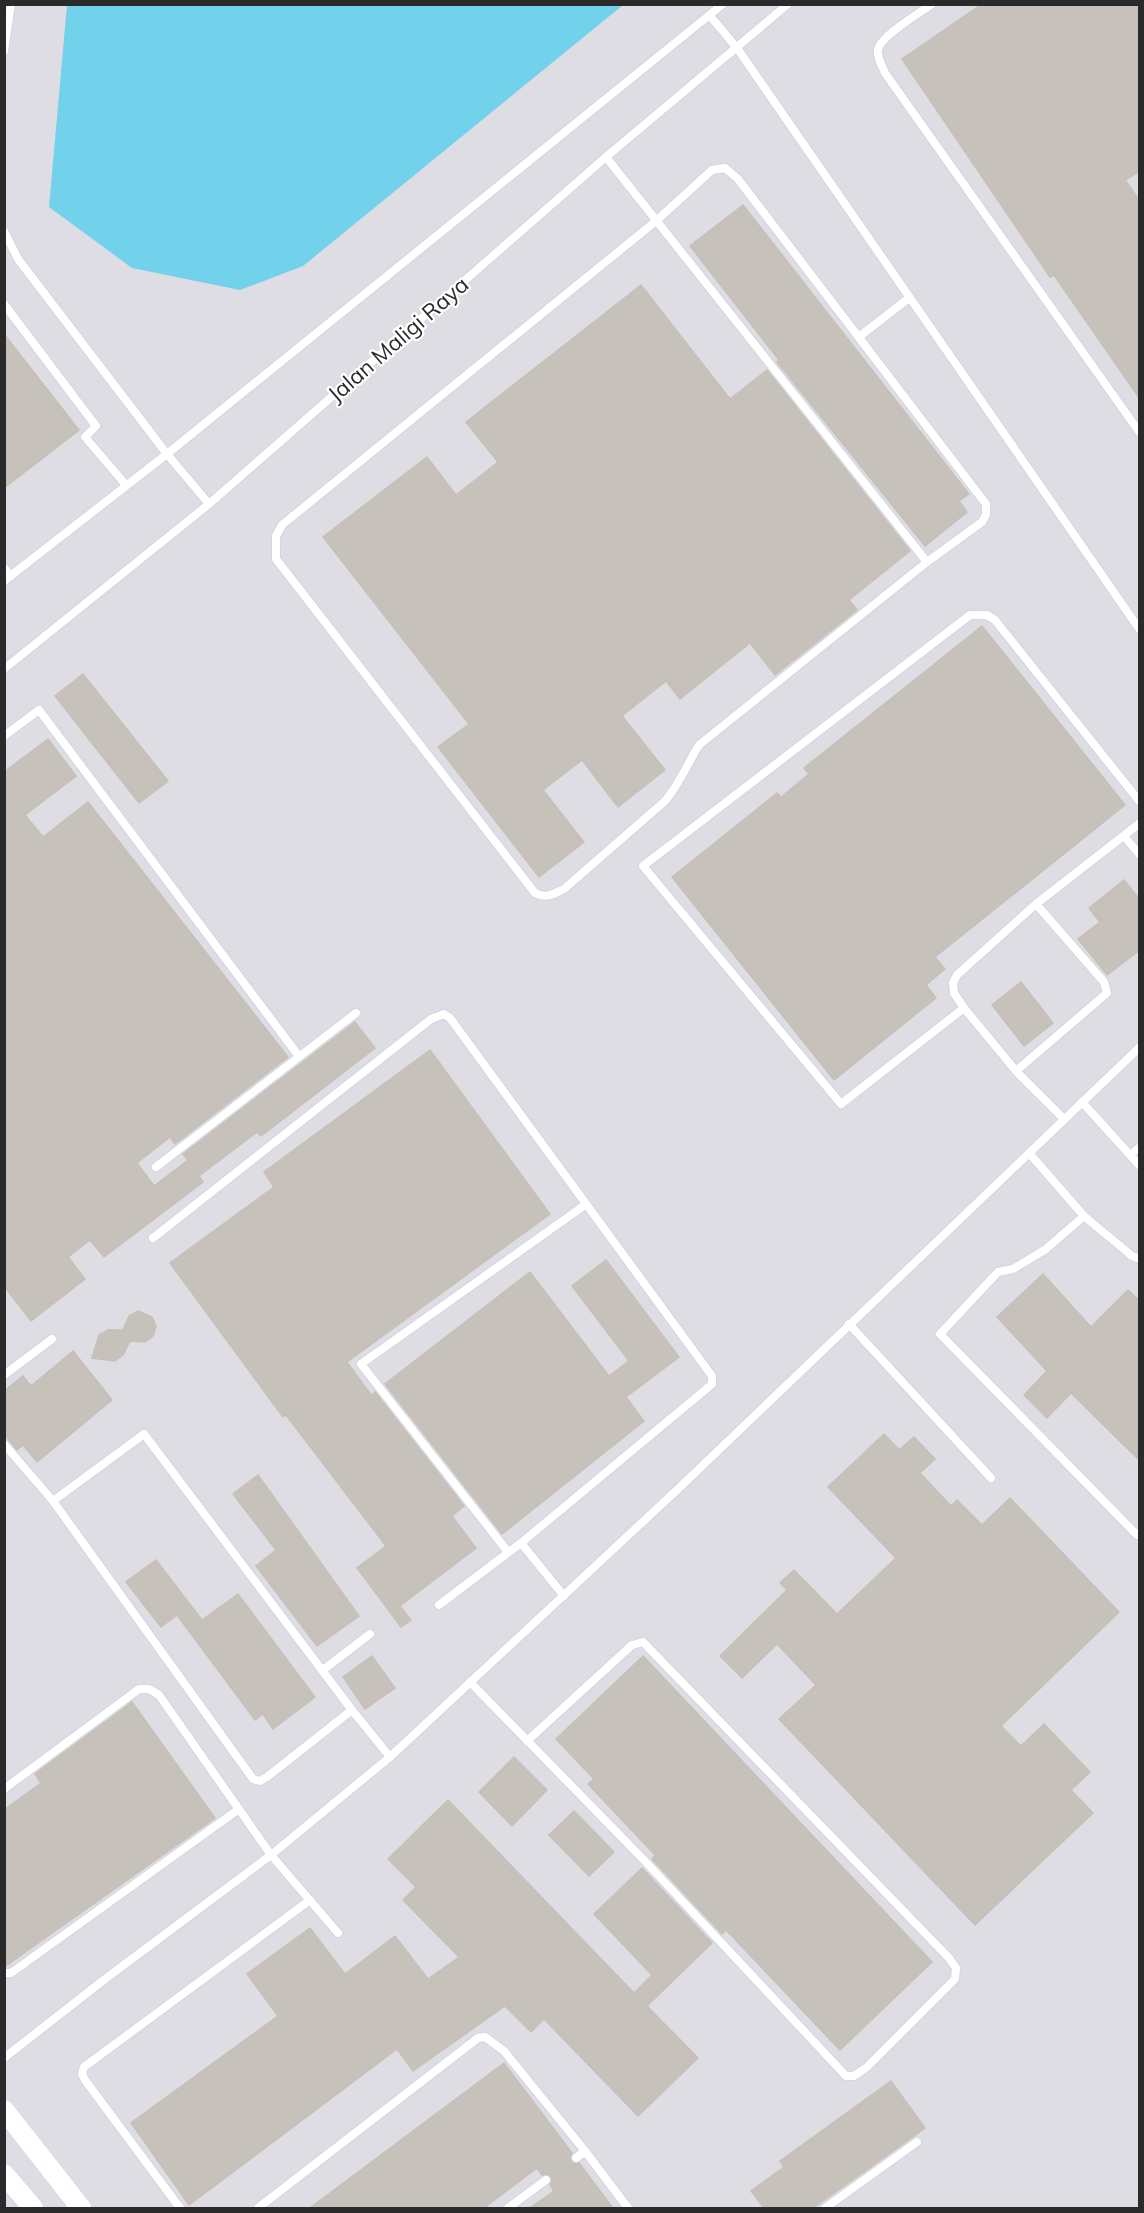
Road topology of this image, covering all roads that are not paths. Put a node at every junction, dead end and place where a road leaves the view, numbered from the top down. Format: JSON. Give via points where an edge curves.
{"nodes":[{"id":1,"x":10,"y":4,"type":"edge"},
{"id":2,"x":723,"y":4,"type":"edge"},
{"id":3,"x":788,"y":4,"type":"edge"},
{"id":4,"x":932,"y":4,"type":"edge"},
{"id":5,"x":710,"y":16,"type":"junction"},
{"id":6,"x":737,"y":48,"type":"junction"},
{"id":7,"x":4,"y":51,"type":"edge"},
{"id":8,"x":606,"y":157,"type":"junction"},
{"id":9,"x":656,"y":221,"type":"junction"},
{"id":10,"x":4,"y":231,"type":"edge"},
{"id":11,"x":909,"y":298,"type":"junction"},
{"id":12,"x":4,"y":304,"type":"edge"},
{"id":13,"x":860,"y":336,"type":"junction"},
{"id":14,"x":1140,"y":433,"type":"edge"},
{"id":15,"x":167,"y":454,"type":"junction"},
{"id":16,"x":126,"y":486,"type":"junction"},
{"id":17,"x":209,"y":504,"type":"junction"},
{"id":18,"x":927,"y":562,"type":"junction"},
{"id":19,"x":4,"y":568,"type":"edge"},
{"id":20,"x":8,"y":579,"type":"edge"},
{"id":21,"x":1140,"y":630,"type":"edge"},
{"id":22,"x":4,"y":669,"type":"edge"},
{"id":23,"x":4,"y":736,"type":"edge"},
{"id":24,"x":1140,"y":802,"type":"edge"},
{"id":25,"x":1140,"y":823,"type":"edge"},
{"id":26,"x":1124,"y":836,"type":"junction"},
{"id":27,"x":1140,"y":855,"type":"edge"},
{"id":28,"x":1036,"y":904,"type":"junction"},
{"id":29,"x":964,"y":1008,"type":"junction"},
{"id":30,"x":356,"y":1013,"type":"dead end"},
{"id":31,"x":1140,"y":1047,"type":"edge"},
{"id":32,"x":298,"y":1055,"type":"junction"},
{"id":33,"x":1016,"y":1071,"type":"junction"},
{"id":34,"x":1082,"y":1102,"type":"junction"},
{"id":35,"x":1064,"y":1119,"type":"junction"},
{"id":36,"x":1140,"y":1147,"type":"edge"},
{"id":37,"x":1029,"y":1153,"type":"junction"},
{"id":38,"x":1130,"y":1155,"type":"junction"},
{"id":39,"x":1140,"y":1166,"type":"edge"},
{"id":40,"x":156,"y":1167,"type":"dead end"},
{"id":41,"x":585,"y":1205,"type":"junction"},
{"id":42,"x":1084,"y":1216,"type":"junction"},
{"id":43,"x":153,"y":1238,"type":"dead end"},
{"id":44,"x":1140,"y":1259,"type":"edge"},
{"id":45,"x":849,"y":1324,"type":"junction"},
{"id":46,"x":52,"y":1339,"type":"dead end"},
{"id":47,"x":4,"y":1375,"type":"edge"},
{"id":48,"x":4,"y":1444,"type":"edge"},
{"id":49,"x":991,"y":1478,"type":"dead end"},
{"id":50,"x":53,"y":1501,"type":"junction"},
{"id":51,"x":1140,"y":1532,"type":"edge"},
{"id":52,"x":521,"y":1543,"type":"junction"},
{"id":53,"x":508,"y":1552,"type":"junction"},
{"id":54,"x":564,"y":1596,"type":"junction"},
{"id":55,"x":439,"y":1605,"type":"dead end"},
{"id":56,"x":370,"y":1634,"type":"dead end"},
{"id":57,"x":323,"y":1670,"type":"junction"},
{"id":58,"x":470,"y":1682,"type":"junction"},
{"id":59,"x":352,"y":1710,"type":"junction"},
{"id":60,"x":527,"y":1741,"type":"junction"},
{"id":61,"x":390,"y":1757,"type":"junction"},
{"id":62,"x":4,"y":1789,"type":"edge"},
{"id":63,"x":239,"y":1809,"type":"junction"},
{"id":64,"x":271,"y":1855,"type":"junction"},
{"id":65,"x":310,"y":1900,"type":"junction"},
{"id":66,"x":338,"y":1933,"type":"dead end"},
{"id":67,"x":4,"y":1972,"type":"edge"},
{"id":68,"x":4,"y":2058,"type":"edge"},
{"id":69,"x":4,"y":2110,"type":"edge"},
{"id":70,"x":917,"y":2142,"type":"dead end"},
{"id":71,"x":585,"y":2151,"type":"junction"},
{"id":72,"x":576,"y":2158,"type":"dead end"},
{"id":73,"x":4,"y":2174,"type":"edge"},
{"id":74,"x":546,"y":2180,"type":"dead end"},
{"id":75,"x":33,"y":2208,"type":"edge"},
{"id":76,"x":81,"y":2208,"type":"edge"},
{"id":77,"x":180,"y":2208,"type":"edge"},
{"id":78,"x":258,"y":2208,"type":"edge"},
{"id":79,"x":508,"y":2208,"type":"edge"},
{"id":80,"x":628,"y":2208,"type":"edge"},
{"id":81,"x":825,"y":2208,"type":"edge"}],
"edges":[{"from":1,"to":7,"type":"lane"},
{"from":2,"to":5,"type":"lane"},
{"from":3,"to":6,"type":"lane","name":"Jalan Maligi Raya"},
{"from":4,"to":14,"type":"lane","via":[[878,47],[885,73]]},
{"from":5,"to":6,"type":"lane"},
{"from":5,"to":15,"type":"lane"},
{"from":6,"to":8,"type":"lane","name":"Jalan Maligi Raya"},
{"from":6,"to":11,"type":"lane"},
{"from":8,"to":9,"type":"lane"},
{"from":8,"to":17,"type":"lane","name":"Jalan Maligi Raya"},
{"from":9,"to":13,"type":"lane","via":[[712,170],[725,168],[738,179]]},
{"from":9,"to":18,"type":"lane"},
{"from":9,"to":18,"type":"lane","via":[[282,525],[276,537],[276,559],[536,893],[552,895],[564,889],[665,801],[677,788],[679,776],[699,745]]},
{"from":10,"to":15,"type":"lane","via":[[18,259]]},
{"from":11,"to":13,"type":"lane"},
{"from":11,"to":21,"type":"lane"},
{"from":12,"to":16,"type":"lane","via":[[96,426],[85,436]]},
{"from":13,"to":18,"type":"lane","via":[[986,504],[982,522]]},
{"from":15,"to":16,"type":"lane"},
{"from":15,"to":17,"type":"lane"},
{"from":16,"to":20,"type":"lane"},
{"from":17,"to":22,"type":"lane","name":"Jalan Maligi Raya"},
{"from":19,"to":20,"type":"lane"},
{"from":23,"to":32,"type":"lane","via":[[39,710]]},
{"from":24,"to":29,"type":"lane","via":[[995,621],[979,613],[970,615],[644,866],[841,1104]]},
{"from":25,"to":26,"type":"lane"},
{"from":26,"to":27,"type":"lane"},
{"from":26,"to":28,"type":"lane"},
{"from":28,"to":29,"type":"lane","via":[[957,975],[952,983],[954,993]]},
{"from":28,"to":33,"type":"lane","via":[[1104,982],[1107,993]]},
{"from":29,"to":33,"type":"lane"},
{"from":30,"to":32,"type":"lane"},
{"from":31,"to":34,"type":"lane"},
{"from":32,"to":40,"type":"lane"},
{"from":33,"to":35,"type":"lane"},
{"from":34,"to":35,"type":"lane"},
{"from":34,"to":38,"type":"lane"},
{"from":35,"to":37,"type":"lane"},
{"from":36,"to":38,"type":"lane"},
{"from":37,"to":42,"type":"lane"},
{"from":37,"to":45,"type":"lane"},
{"from":38,"to":39,"type":"lane"},
{"from":41,"to":43,"type":"lane","via":[[444,1014],[430,1019]]},
{"from":41,"to":52,"type":"lane","via":[[708,1368],[712,1384]]},
{"from":41,"to":53,"type":"lane","via":[[361,1364]]},
{"from":42,"to":44,"type":"lane","via":[[1132,1257]]},
{"from":42,"to":51,"type":"lane","via":[[1046,1249],[1013,1269],[998,1272],[940,1335],[1137,1535]]},
{"from":45,"to":49,"type":"lane"},
{"from":45,"to":54,"type":"lane"},
{"from":46,"to":47,"type":"lane"},
{"from":48,"to":50,"type":"lane"},
{"from":50,"to":57,"type":"lane","via":[[144,1434]]},
{"from":50,"to":59,"type":"lane","via":[[253,1779],[267,1777]]},
{"from":52,"to":53,"type":"lane"},
{"from":52,"to":54,"type":"lane"},
{"from":53,"to":55,"type":"lane"},
{"from":54,"to":58,"type":"lane"},
{"from":56,"to":57,"type":"lane"},
{"from":57,"to":59,"type":"lane"},
{"from":58,"to":60,"type":"lane"},
{"from":58,"to":61,"type":"lane"},
{"from":59,"to":61,"type":"lane"},
{"from":60,"to":60,"type":"lane","via":[[632,1645],[643,1642],[949,1958],[956,1968],[955,1979],[867,2067],[854,2076],[846,2076],[644,1859]]},
{"from":61,"to":64,"type":"lane"},
{"from":62,"to":63,"type":"lane","via":[[139,1689],[149,1689],[159,1695]]},
{"from":63,"to":64,"type":"lane"},
{"from":63,"to":67,"type":"lane","via":[[11,1972]]},
{"from":64,"to":65,"type":"lane"},
{"from":64,"to":68,"type":"lane"},
{"from":65,"to":66,"type":"lane"},
{"from":65,"to":77,"type":"lane","via":[[84,2067],[85,2080]]},
{"from":69,"to":76,"type":"street"},
{"from":70,"to":81,"type":"lane"},
{"from":71,"to":72,"type":"lane"},
{"from":71,"to":78,"type":"lane","via":[[504,2051],[492,2040],[478,2038]]},
{"from":71,"to":80,"type":"lane"},
{"from":73,"to":75,"type":"street"},
{"from":74,"to":79,"type":"lane"}]}
